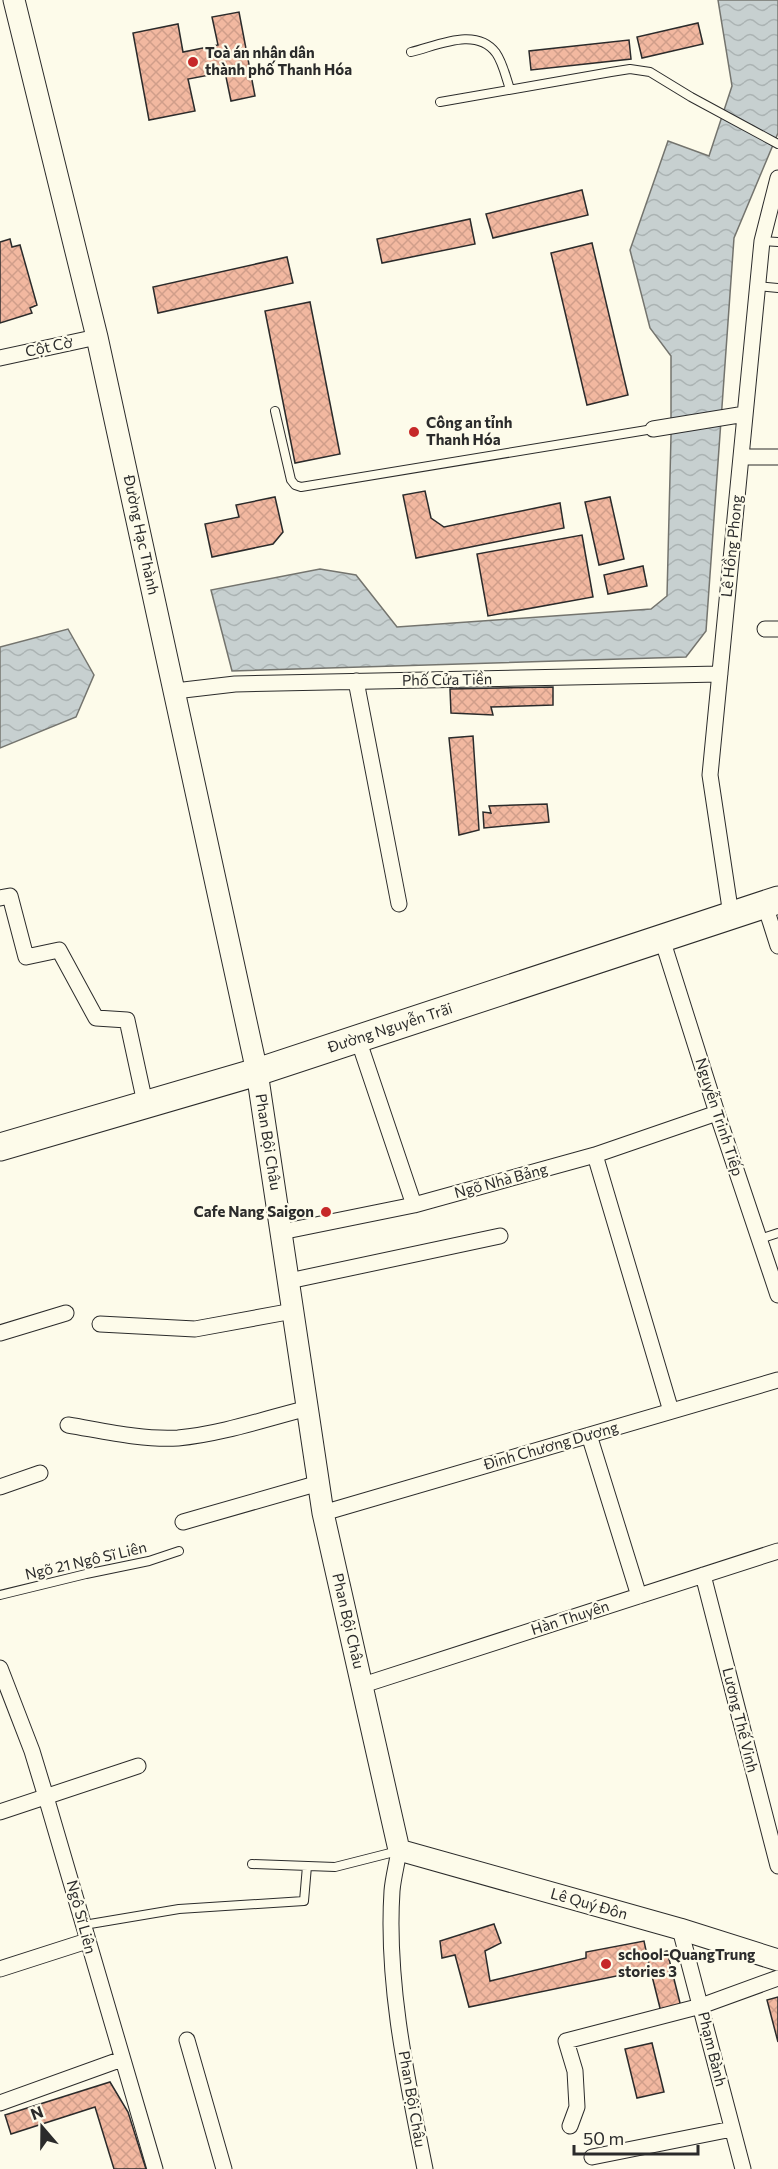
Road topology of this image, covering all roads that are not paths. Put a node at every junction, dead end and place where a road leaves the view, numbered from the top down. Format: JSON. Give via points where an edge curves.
{"nodes":[{"id":1,"x":14,"y":0,"type":"edge"},
{"id":2,"x":411,"y":52,"type":"dead end"},
{"id":3,"x":510,"y":89,"type":"junction"},
{"id":4,"x":440,"y":102,"type":"dead end"},
{"id":5,"x":777,"y":144,"type":"edge"},
{"id":6,"x":778,"y":178,"type":"edge"},
{"id":7,"x":762,"y":241,"type":"junction"},
{"id":8,"x":778,"y":242,"type":"edge"},
{"id":9,"x":758,"y":286,"type":"junction"},
{"id":10,"x":778,"y":288,"type":"edge"},
{"id":11,"x":97,"y":337,"type":"junction"},
{"id":12,"x":0,"y":358,"type":"edge"},
{"id":13,"x":275,"y":411,"type":"dead end"},
{"id":14,"x":745,"y":414,"type":"junction"},
{"id":15,"x":653,"y":429,"type":"joint"},
{"id":16,"x":741,"y":457,"type":"junction"},
{"id":17,"x":778,"y":457,"type":"edge"},
{"id":18,"x":720,"y":674,"type":"junction"},
{"id":19,"x":356,"y":681,"type":"junction"},
{"id":20,"x":175,"y":691,"type":"junction"},
{"id":21,"x":0,"y":898,"type":"edge"},
{"id":22,"x":771,"y":903,"type":"edge"},
{"id":23,"x":399,"y":904,"type":"dead end"},
{"id":24,"x":731,"y":915,"type":"junction"},
{"id":25,"x":662,"y":939,"type":"junction"},
{"id":26,"x":778,"y":946,"type":"edge"},
{"id":27,"x":358,"y":1039,"type":"junction"},
{"id":28,"x":257,"y":1072,"type":"junction"},
{"id":29,"x":145,"y":1103,"type":"junction"},
{"id":30,"x":717,"y":1113,"type":"junction"},
{"id":31,"x":0,"y":1147,"type":"edge"},
{"id":32,"x":595,"y":1155,"type":"junction"},
{"id":33,"x":414,"y":1204,"type":"junction"},
{"id":34,"x":281,"y":1232,"type":"junction"},
{"id":35,"x":778,"y":1233,"type":"edge"},
{"id":36,"x":500,"y":1236,"type":"dead end"},
{"id":37,"x":760,"y":1239,"type":"junction"},
{"id":38,"x":289,"y":1281,"type":"junction"},
{"id":39,"x":778,"y":1295,"type":"edge"},
{"id":40,"x":293,"y":1311,"type":"junction"},
{"id":41,"x":66,"y":1313,"type":"dead end"},
{"id":42,"x":100,"y":1324,"type":"dead end"},
{"id":43,"x":0,"y":1333,"type":"edge"},
{"id":44,"x":778,"y":1380,"type":"edge"},
{"id":45,"x":308,"y":1408,"type":"junction"},
{"id":46,"x":671,"y":1411,"type":"junction"},
{"id":47,"x":68,"y":1425,"type":"dead end"},
{"id":48,"x":589,"y":1435,"type":"junction"},
{"id":49,"x":40,"y":1473,"type":"dead end"},
{"id":50,"x":319,"y":1483,"type":"junction"},
{"id":51,"x":0,"y":1487,"type":"edge"},
{"id":52,"x":323,"y":1513,"type":"junction"},
{"id":53,"x":183,"y":1522,"type":"dead end"},
{"id":54,"x":178,"y":1551,"type":"dead end"},
{"id":55,"x":778,"y":1551,"type":"edge"},
{"id":56,"x":703,"y":1575,"type":"junction"},
{"id":57,"x":0,"y":1595,"type":"edge"},
{"id":58,"x":639,"y":1596,"type":"junction"},
{"id":59,"x":0,"y":1668,"type":"edge"},
{"id":60,"x":363,"y":1685,"type":"junction"},
{"id":61,"x":138,"y":1766,"type":"dead end"},
{"id":62,"x":46,"y":1797,"type":"junction"},
{"id":63,"x":0,"y":1812,"type":"edge"},
{"id":64,"x":399,"y":1850,"type":"junction"},
{"id":65,"x":252,"y":1864,"type":"dead end"},
{"id":66,"x":306,"y":1866,"type":"junction"},
{"id":67,"x":778,"y":1866,"type":"edge"},
{"id":68,"x":680,"y":1929,"type":"junction"},
{"id":69,"x":85,"y":1933,"type":"junction"},
{"id":70,"x":778,"y":1960,"type":"edge"},
{"id":71,"x":0,"y":1969,"type":"edge"},
{"id":72,"x":778,"y":1978,"type":"edge"},
{"id":73,"x":701,"y":2006,"type":"junction"},
{"id":74,"x":187,"y":2040,"type":"dead end"},
{"id":75,"x":122,"y":2059,"type":"junction"},
{"id":76,"x":0,"y":2103,"type":"edge"},
{"id":77,"x":570,"y":2126,"type":"dead end"},
{"id":78,"x":732,"y":2129,"type":"junction"},
{"id":79,"x":592,"y":2157,"type":"dead end"},
{"id":80,"x":155,"y":2169,"type":"edge"},
{"id":81,"x":225,"y":2169,"type":"edge"},
{"id":82,"x":425,"y":2169,"type":"edge"},
{"id":83,"x":743,"y":2169,"type":"edge"}],
"edges":[{"from":1,"to":11,"type":"street","name":"Đường Hạc Thành"},
{"from":2,"to":3,"type":"lane","via":[[460,40],[480,41],[496,54]]},
{"from":3,"to":4,"type":"lane"},
{"from":3,"to":5,"type":"lane","via":[[630,69],[650,72]]},
{"from":6,"to":7,"type":"street","name":"Lê Hồng Phong"},
{"from":7,"to":8,"type":"lane"},
{"from":7,"to":9,"type":"street","name":"Lê Hồng Phong"},
{"from":9,"to":10,"type":"lane"},
{"from":9,"to":14,"type":"street","name":"Lê Hồng Phong"},
{"from":11,"to":12,"type":"street","name":"Cột Cờ"},
{"from":11,"to":20,"type":"street","name":"Đường Hạc Thành"},
{"from":13,"to":15,"type":"lane","via":[[291,480],[301,487]]},
{"from":14,"to":15,"type":"street"},
{"from":14,"to":16,"type":"street","name":"Lê Hồng Phong"},
{"from":16,"to":17,"type":"street"},
{"from":16,"to":18,"type":"street","name":"Lê Hồng Phong"},
{"from":18,"to":19,"type":"street","name":"Phố Cửa Tiền"},
{"from":18,"to":24,"type":"street","name":"Lê Hồng Phong","via":[[710,775]]},
{"from":19,"to":20,"type":"street","name":"Phố Cửa Tiền","via":[[236,684]]},
{"from":19,"to":23,"type":"street"},
{"from":20,"to":28,"type":"street","name":"Đường Hạc Thành"},
{"from":21,"to":29,"type":"street","via":[[10,896],[26,957],[59,950],[96,1018],[127,1020]]},
{"from":22,"to":24,"type":"highway","name":"Đường Nguyễn Trãi"},
{"from":22,"to":26,"type":"street"},
{"from":24,"to":25,"type":"highway","name":"Đường Nguyễn Trãi"},
{"from":25,"to":27,"type":"highway","name":"Đường Nguyễn Trãi"},
{"from":25,"to":30,"type":"street","name":"Nguyễn Trinh Tiếp"},
{"from":27,"to":28,"type":"highway","name":"Đường Nguyễn Trãi"},
{"from":27,"to":33,"type":"street"},
{"from":28,"to":29,"type":"highway","name":"Đường Nguyễn Trãi"},
{"from":28,"to":34,"type":"street","name":"Phan Bội Châu"},
{"from":29,"to":31,"type":"highway","name":"Đường Nguyễn Trãi"},
{"from":30,"to":32,"type":"street","name":"Ngõ Nhà Bảng"},
{"from":30,"to":37,"type":"street","name":"Nguyễn Trinh Tiếp"},
{"from":32,"to":33,"type":"street","name":"Ngõ Nhà Bảng"},
{"from":32,"to":46,"type":"street"},
{"from":33,"to":34,"type":"street","name":"Ngõ Nhà Bảng"},
{"from":34,"to":38,"type":"street","name":"Phan Bội Châu"},
{"from":35,"to":37,"type":"lane"},
{"from":36,"to":38,"type":"street"},
{"from":37,"to":39,"type":"street","name":"Nguyễn Trinh Tiếp"},
{"from":38,"to":40,"type":"street","name":"Phan Bội Châu"},
{"from":40,"to":42,"type":"street","via":[[195,1329]]},
{"from":40,"to":45,"type":"street","name":"Phan Bội Châu"},
{"from":41,"to":43,"type":"street"},
{"from":44,"to":46,"type":"street","name":"Đinh Chương Dương"},
{"from":45,"to":47,"type":"street","via":[[176,1438]]},
{"from":45,"to":50,"type":"street","name":"Phan Bội Châu"},
{"from":46,"to":48,"type":"street","name":"Đinh Chương Dương"},
{"from":48,"to":52,"type":"street","name":"Đinh Chương Dương"},
{"from":48,"to":58,"type":"street"},
{"from":49,"to":51,"type":"street"},
{"from":50,"to":52,"type":"street","name":"Phan Bội Châu"},
{"from":50,"to":53,"type":"street"},
{"from":52,"to":60,"type":"street","name":"Phan Bội Châu"},
{"from":54,"to":57,"type":"lane","name":"Ngõ 21 Ngô Sĩ Liên"},
{"from":55,"to":56,"type":"street","name":"Hàn Thuyên"},
{"from":56,"to":58,"type":"street","name":"Hàn Thuyên"},
{"from":56,"to":67,"type":"street","name":"Lương Thế Vinh"},
{"from":58,"to":60,"type":"street","name":"Hàn Thuyên"},
{"from":59,"to":62,"type":"street","name":"Ngô Sĩ Liên"},
{"from":60,"to":64,"type":"street","name":"Phan Bội Châu"},
{"from":61,"to":62,"type":"street"},
{"from":62,"to":63,"type":"street"},
{"from":62,"to":69,"type":"street","name":"Ngô Sĩ Liên"},
{"from":64,"to":66,"type":"lane","via":[[335,1867]]},
{"from":64,"to":68,"type":"street","name":"Lê Quý Đôn"},
{"from":64,"to":82,"type":"street","name":"Phan Bội Châu","via":[[392,1891],[397,2011]]},
{"from":65,"to":66,"type":"lane"},
{"from":66,"to":69,"type":"lane","via":[[304,1901],[179,1909]]},
{"from":68,"to":70,"type":"street","name":"Lê Quý Đôn"},
{"from":68,"to":73,"type":"street","name":"Phạm Bành"},
{"from":69,"to":71,"type":"street"},
{"from":69,"to":75,"type":"street","name":"Ngô Sĩ Liên"},
{"from":72,"to":73,"type":"street"},
{"from":73,"to":77,"type":"street","via":[[566,2041],[575,2071],[577,2107]]},
{"from":73,"to":78,"type":"street","name":"Phạm Bành"},
{"from":74,"to":81,"type":"street"},
{"from":75,"to":76,"type":"street"},
{"from":75,"to":80,"type":"street","name":"Ngô Sĩ Liên"},
{"from":78,"to":79,"type":"street"},
{"from":78,"to":83,"type":"street","name":"Phạm Bành"}]}
